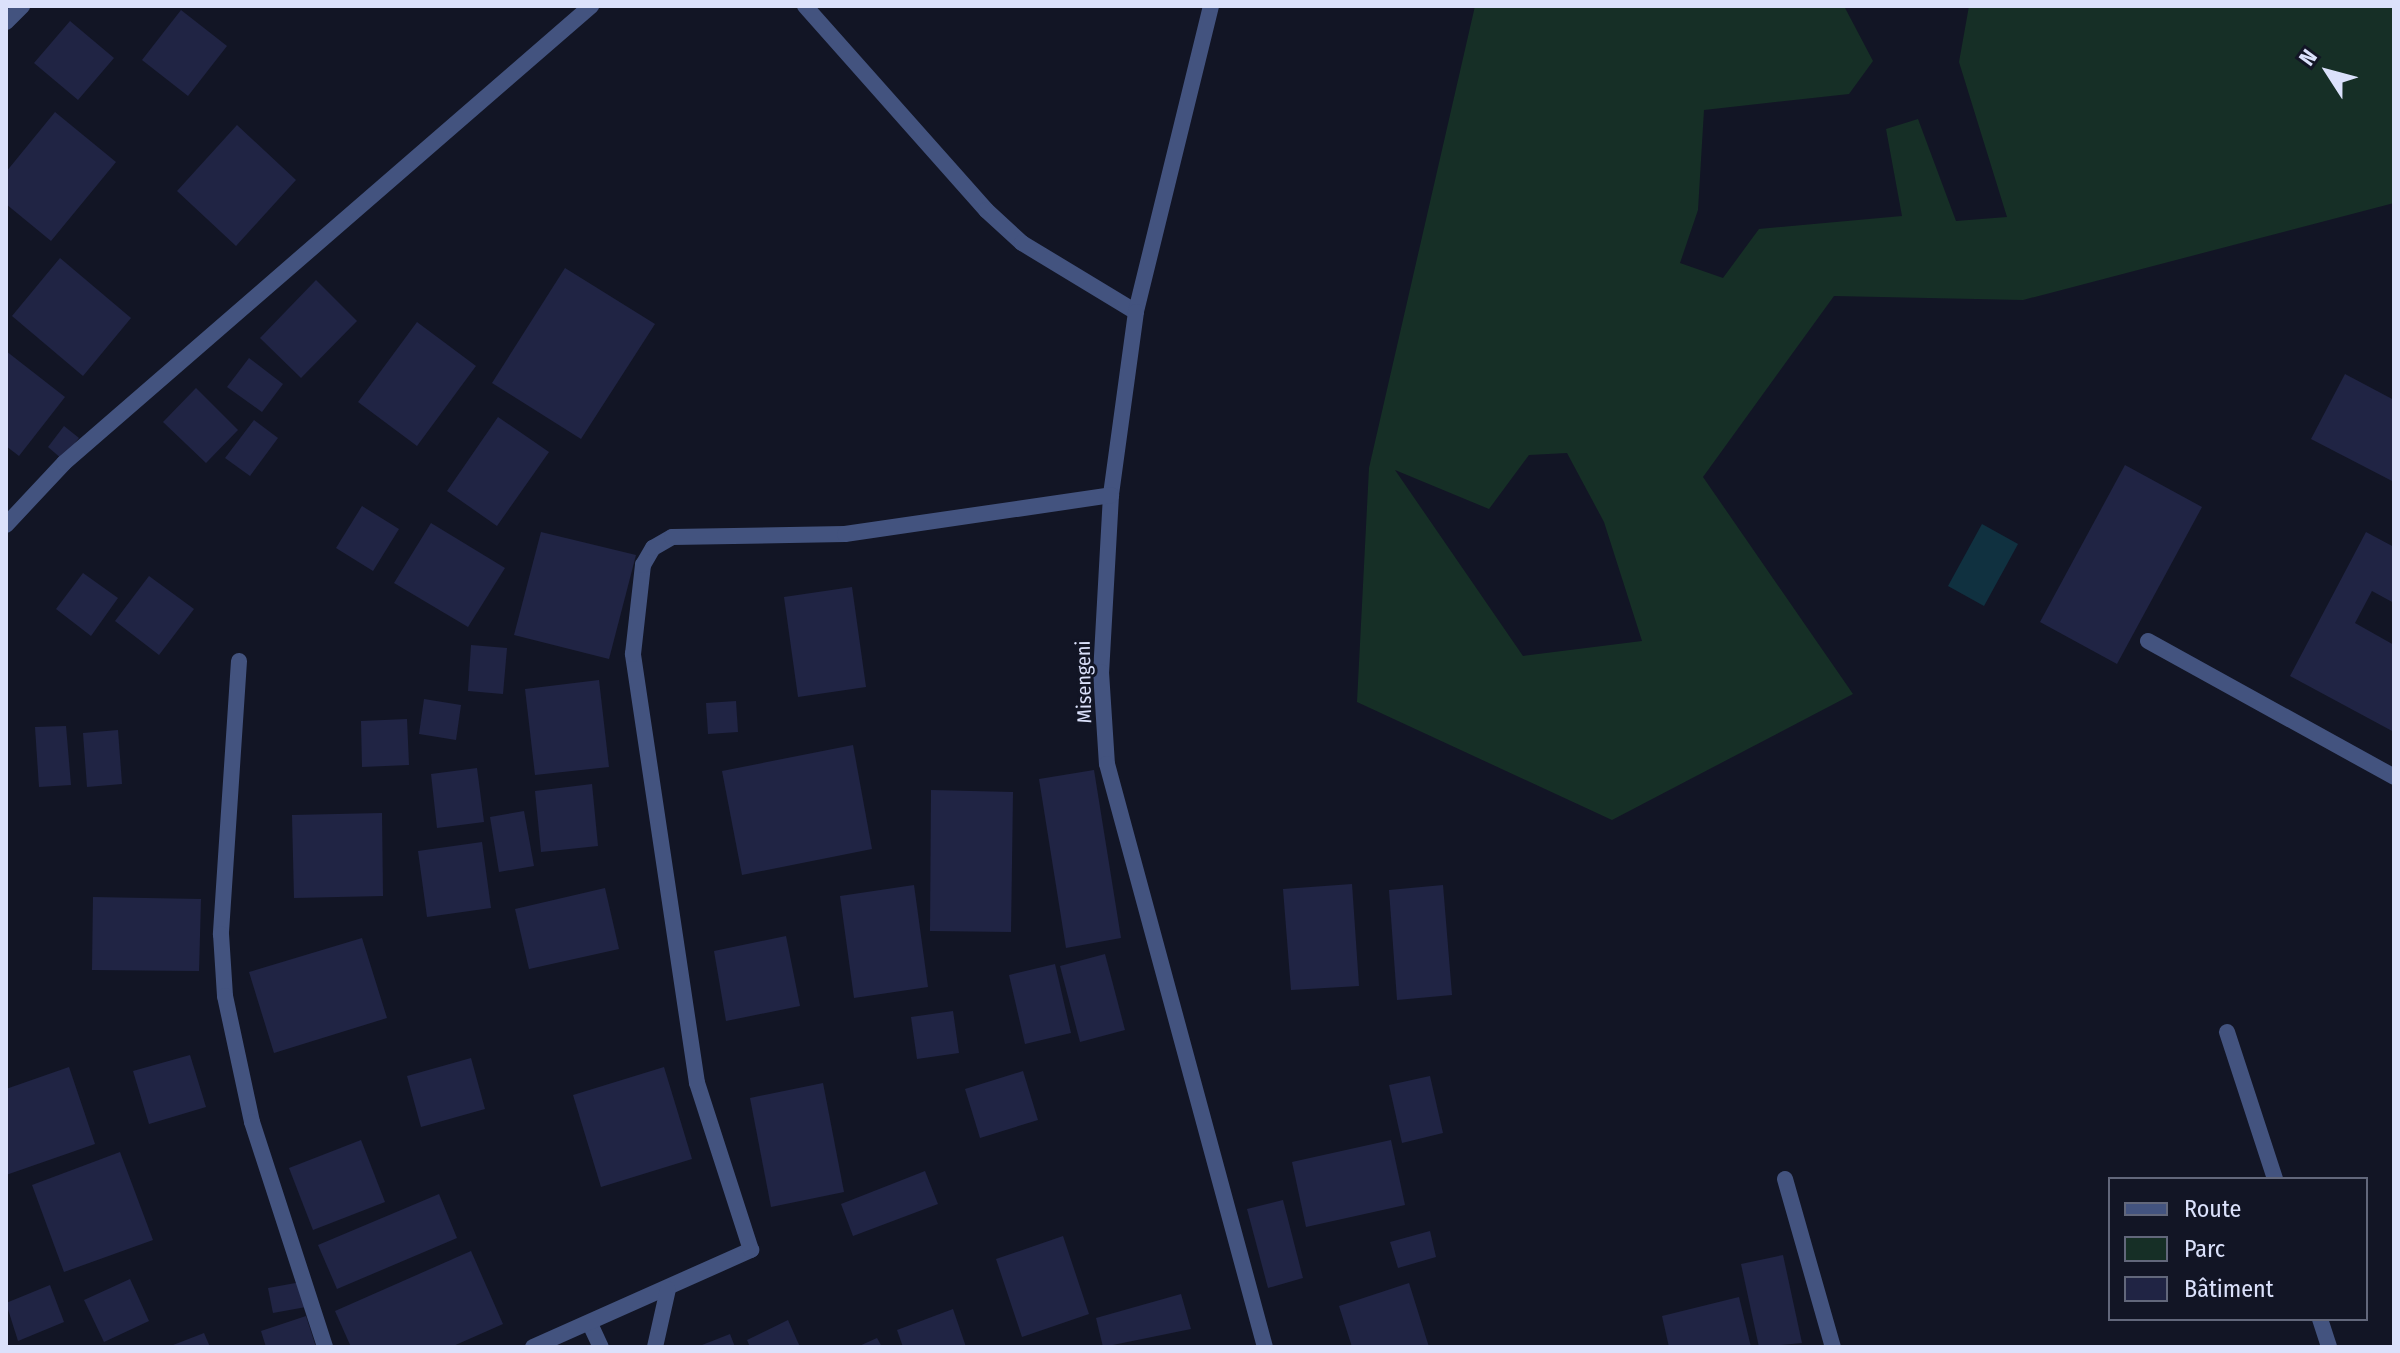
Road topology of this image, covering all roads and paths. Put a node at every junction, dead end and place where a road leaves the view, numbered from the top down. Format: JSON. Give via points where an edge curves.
{"nodes":[{"id":1,"x":22,"y":6,"type":"edge"},
{"id":2,"x":591,"y":6,"type":"edge"},
{"id":3,"x":805,"y":6,"type":"edge"},
{"id":4,"x":1211,"y":6,"type":"edge"},
{"id":5,"x":6,"y":22,"type":"edge"},
{"id":6,"x":1136,"y":312,"type":"junction"},
{"id":7,"x":1111,"y":495,"type":"junction"},
{"id":8,"x":6,"y":525,"type":"edge"},
{"id":9,"x":2148,"y":641,"type":"dead end"},
{"id":10,"x":239,"y":661,"type":"dead end"},
{"id":11,"x":2394,"y":777,"type":"edge"},
{"id":12,"x":2227,"y":1032,"type":"dead end"},
{"id":13,"x":2274,"y":1177,"type":"edge"},
{"id":14,"x":1785,"y":1179,"type":"dead end"},
{"id":15,"x":668,"y":1289,"type":"junction"},
{"id":16,"x":2321,"y":1321,"type":"edge"},
{"id":17,"x":591,"y":1326,"type":"junction"},
{"id":18,"x":325,"y":1347,"type":"edge"},
{"id":19,"x":533,"y":1347,"type":"edge"},
{"id":20,"x":601,"y":1347,"type":"edge"},
{"id":21,"x":655,"y":1347,"type":"edge"},
{"id":22,"x":1265,"y":1347,"type":"edge"},
{"id":23,"x":1833,"y":1347,"type":"edge"},
{"id":24,"x":2329,"y":1347,"type":"edge"}],
"edges":[{"from":1,"to":5,"type":"street"},
{"from":2,"to":8,"type":"street","via":[[64,463]]},
{"from":3,"to":6,"type":"street","via":[[986,210],[1022,243]]},
{"from":4,"to":6,"type":"street","name":"Misengeni"},
{"from":6,"to":7,"type":"street","name":"Misengeni"},
{"from":7,"to":15,"type":"street","via":[[845,534],[672,537],[643,565],[633,654],[695,1068],[751,1250]]},
{"from":7,"to":22,"type":"street","name":"Misengeni","via":[[1101,672],[1107,764]]},
{"from":9,"to":11,"type":"street"},
{"from":10,"to":18,"type":"street","via":[[221,934],[225,996],[252,1122]]},
{"from":12,"to":13,"type":"street"},
{"from":14,"to":23,"type":"street"},
{"from":15,"to":17,"type":"street"},
{"from":15,"to":21,"type":"street"},
{"from":16,"to":24,"type":"street"},
{"from":17,"to":19,"type":"street"},
{"from":17,"to":20,"type":"street"}]}
